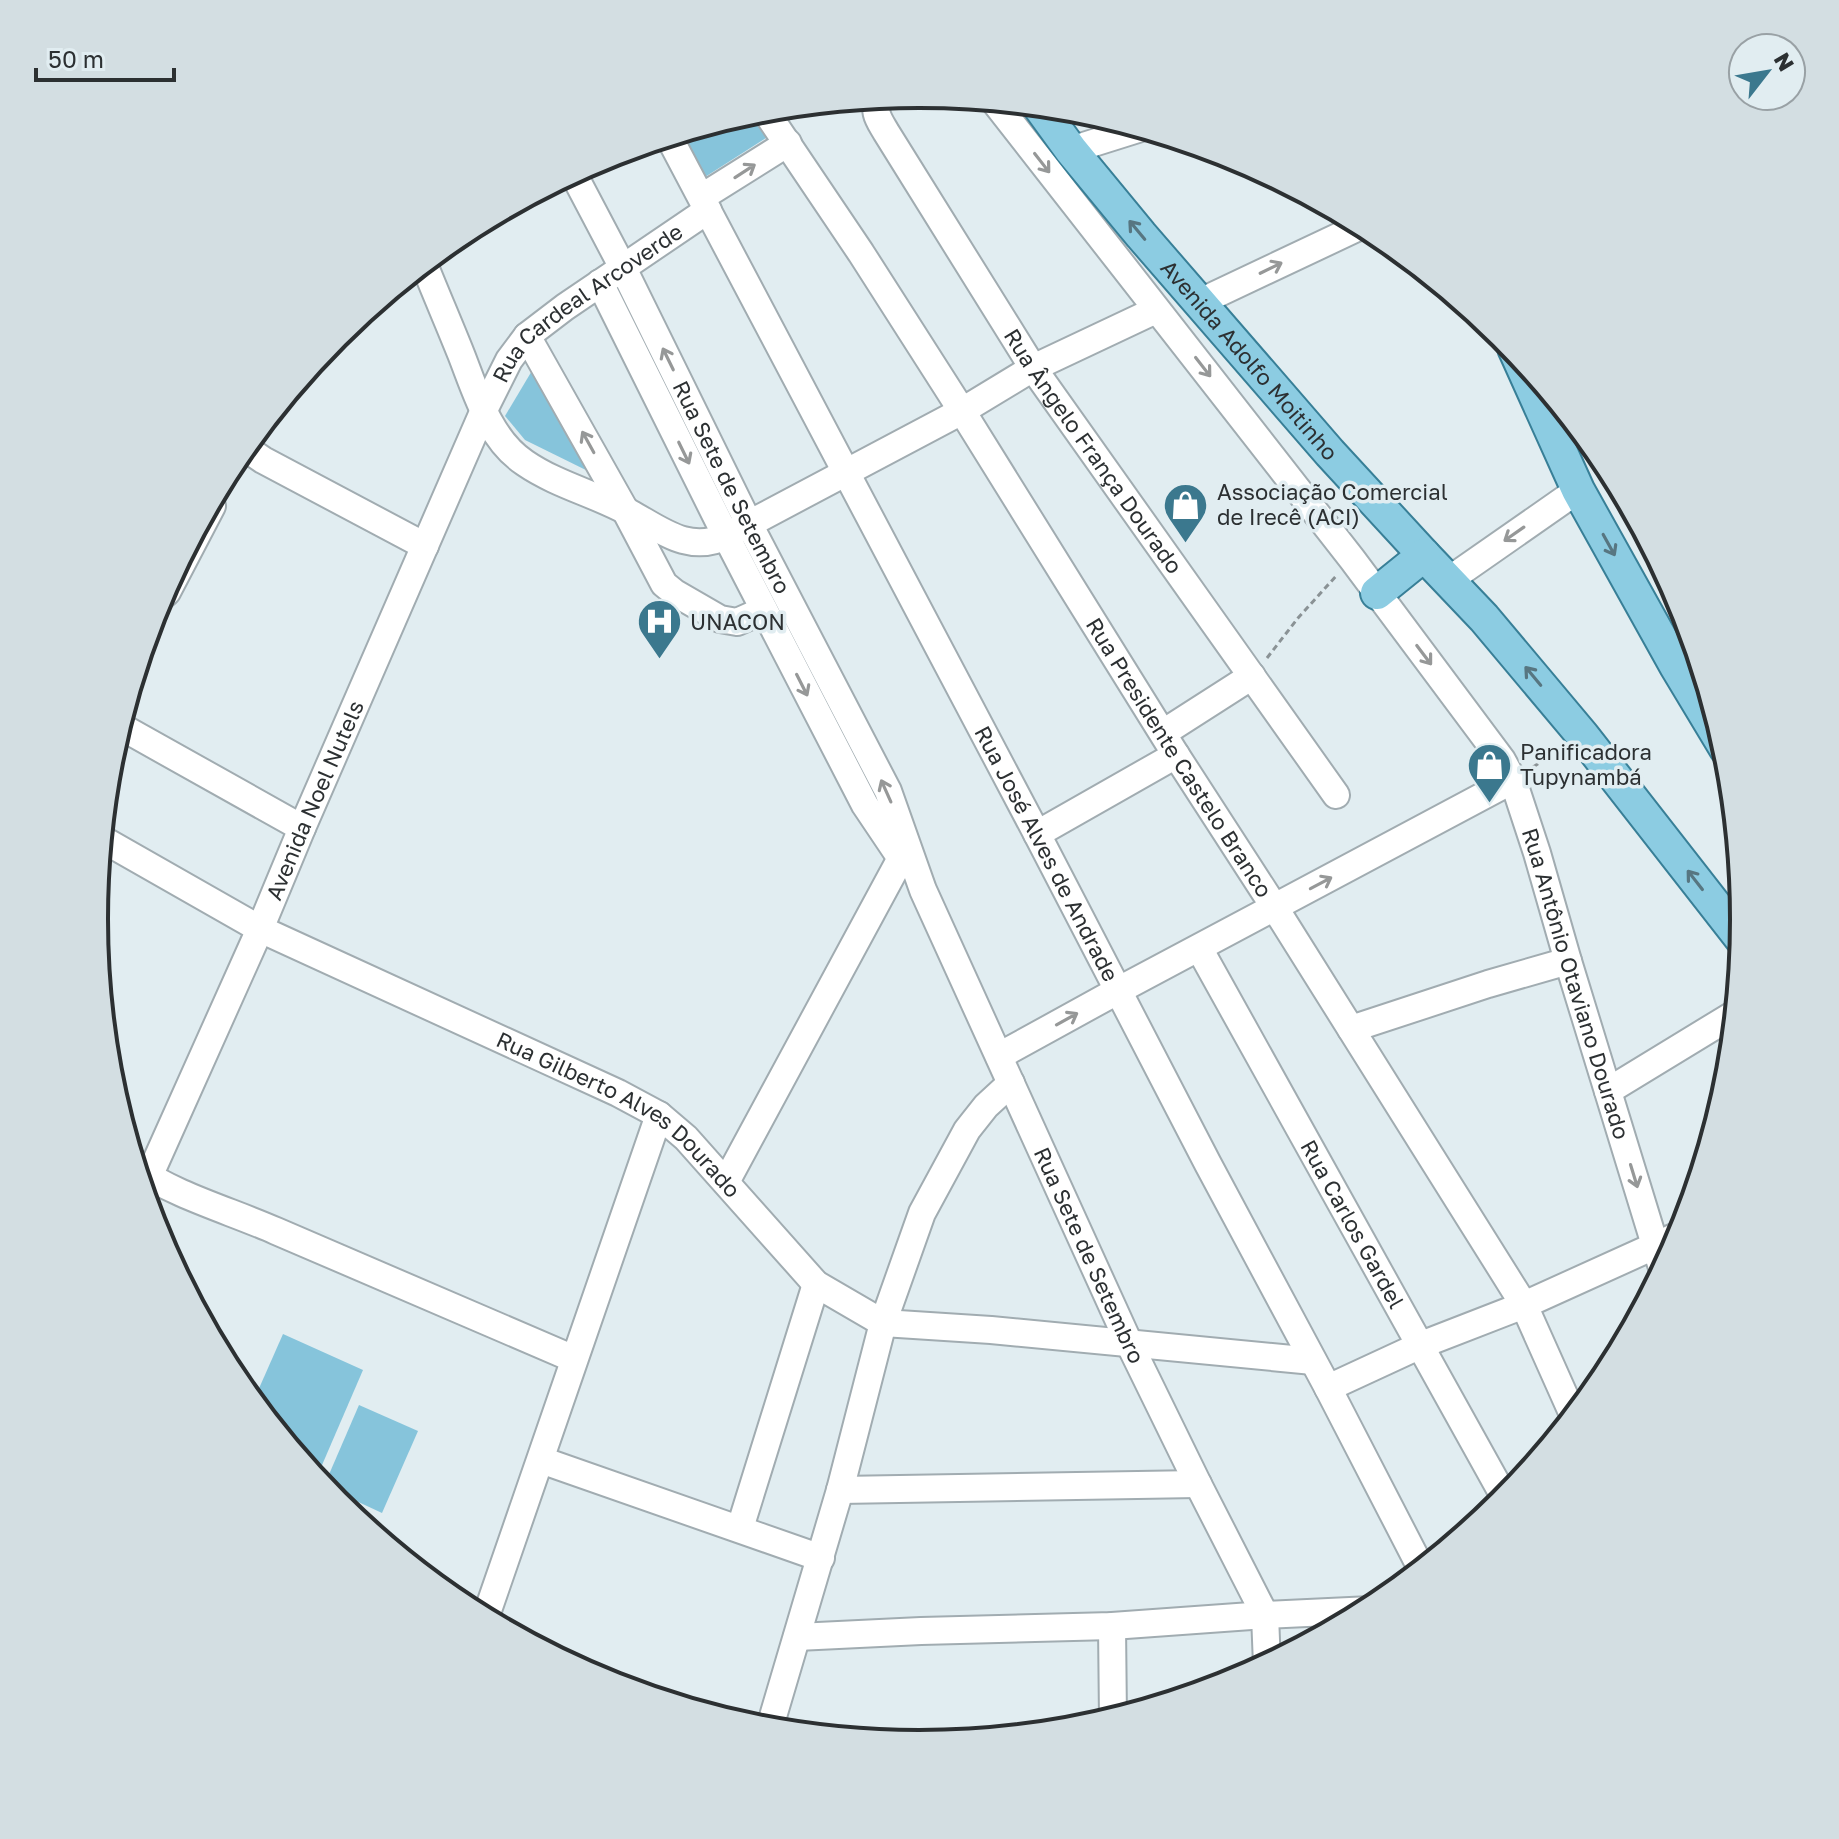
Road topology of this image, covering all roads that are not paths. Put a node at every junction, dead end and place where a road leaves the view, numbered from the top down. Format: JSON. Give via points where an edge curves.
{"nodes":[{"id":1,"x":875,"y":110,"type":"edge"},
{"id":2,"x":1003,"y":113,"type":"edge"},
{"id":3,"x":1048,"y":119,"type":"edge"},
{"id":4,"x":773,"y":122,"type":"edge"},
{"id":5,"x":1122,"y":134,"type":"edge"},
{"id":6,"x":788,"y":143,"type":"junction"},
{"id":7,"x":674,"y":146,"type":"edge"},
{"id":8,"x":1071,"y":150,"type":"junction"},
{"id":9,"x":579,"y":184,"type":"edge"},
{"id":10,"x":705,"y":204,"type":"junction"},
{"id":11,"x":1349,"y":232,"type":"edge"},
{"id":12,"x":623,"y":268,"type":"junction"},
{"id":13,"x":428,"y":274,"type":"edge"},
{"id":14,"x":600,"y":283,"type":"junction"},
{"id":15,"x":1200,"y":302,"type":"junction"},
{"id":16,"x":1156,"y":310,"type":"junction"},
{"id":17,"x":527,"y":336,"type":"junction"},
{"id":18,"x":1033,"y":368,"type":"junction"},
{"id":19,"x":1531,"y":385,"type":"edge"},
{"id":20,"x":484,"y":410,"type":"junction"},
{"id":21,"x":962,"y":411,"type":"junction"},
{"id":22,"x":255,"y":455,"type":"edge"},
{"id":23,"x":846,"y":472,"type":"junction"},
{"id":24,"x":1578,"y":490,"type":"junction"},
{"id":25,"x":625,"y":510,"type":"junction"},
{"id":26,"x":737,"y":530,"type":"junction"},
{"id":27,"x":425,"y":546,"type":"junction"},
{"id":28,"x":1424,"y":555,"type":"junction"},
{"id":29,"x":1449,"y":580,"type":"junction"},
{"id":30,"x":1377,"y":593,"type":"junction"},
{"id":31,"x":764,"y":610,"type":"junction"},
{"id":32,"x":1252,"y":676,"type":"junction"},
{"id":33,"x":1704,"y":712,"type":"edge"},
{"id":34,"x":131,"y":732,"type":"edge"},
{"id":35,"x":1169,"y":744,"type":"junction"},
{"id":36,"x":1513,"y":780,"type":"junction"},
{"id":37,"x":1336,"y":795,"type":"dead end"},
{"id":38,"x":302,"y":828,"type":"junction"},
{"id":39,"x":1037,"y":834,"type":"junction"},
{"id":40,"x":112,"y":845,"type":"edge"},
{"id":41,"x":904,"y":853,"type":"junction"},
{"id":42,"x":1275,"y":908,"type":"junction"},
{"id":43,"x":1731,"y":925,"type":"edge"},
{"id":44,"x":260,"y":929,"type":"junction"},
{"id":45,"x":1199,"y":948,"type":"junction"},
{"id":46,"x":1568,"y":961,"type":"junction"},
{"id":47,"x":1119,"y":990,"type":"junction"},
{"id":48,"x":1724,"y":1020,"type":"edge"},
{"id":49,"x":1351,"y":1029,"type":"junction"},
{"id":50,"x":999,"y":1056,"type":"junction"},
{"id":51,"x":1011,"y":1083,"type":"junction"},
{"id":52,"x":1608,"y":1091,"type":"junction"},
{"id":53,"x":659,"y":1115,"type":"junction"},
{"id":54,"x":148,"y":1168,"type":"edge"},
{"id":55,"x":152,"y":1181,"type":"edge"},
{"id":56,"x":726,"y":1182,"type":"junction"},
{"id":57,"x":1663,"y":1242,"type":"edge"},
{"id":58,"x":1655,"y":1246,"type":"junction"},
{"id":59,"x":1658,"y":1255,"type":"edge"},
{"id":60,"x":816,"y":1284,"type":"junction"},
{"id":61,"x":1524,"y":1305,"type":"junction"},
{"id":62,"x":883,"y":1323,"type":"junction"},
{"id":63,"x":1129,"y":1343,"type":"junction"},
{"id":64,"x":1421,"y":1345,"type":"junction"},
{"id":65,"x":574,"y":1359,"type":"junction"},
{"id":66,"x":1313,"y":1361,"type":"junction"},
{"id":67,"x":1328,"y":1388,"type":"junction"},
{"id":68,"x":1569,"y":1405,"type":"edge"},
{"id":69,"x":541,"y":1460,"type":"junction"},
{"id":70,"x":1198,"y":1484,"type":"junction"},
{"id":71,"x":1499,"y":1487,"type":"edge"},
{"id":72,"x":840,"y":1490,"type":"junction"},
{"id":73,"x":740,"y":1528,"type":"junction"},
{"id":74,"x":821,"y":1558,"type":"junction"},
{"id":75,"x":1417,"y":1561,"type":"edge"},
{"id":76,"x":489,"y":1607,"type":"edge"},
{"id":77,"x":1342,"y":1611,"type":"edge"},
{"id":78,"x":1265,"y":1615,"type":"junction"},
{"id":79,"x":1112,"y":1626,"type":"junction"},
{"id":80,"x":797,"y":1637,"type":"junction"},
{"id":81,"x":1266,"y":1652,"type":"edge"},
{"id":82,"x":1113,"y":1707,"type":"edge"},
{"id":83,"x":773,"y":1717,"type":"edge"}],
"edges":[{"from":1,"to":18,"type":"street","name":"Rua Ângelo França Dourado"},
{"from":2,"to":16,"type":"street","name":"Avenida Adolfo Moitinho","one_way":true},
{"from":3,"to":8,"type":"main road","name":"Avenida Adolfo Moitinho"},
{"from":4,"to":6,"type":"street","name":"Rua Presidente Castelo Branco"},
{"from":5,"to":8,"type":"street"},
{"from":10,"to":6,"type":"street","name":"Rua Cardeal Arcoverde","one_way":true},
{"from":6,"to":21,"type":"street","name":"Rua Presidente Castelo Branco"},
{"from":7,"to":10,"type":"street","name":"Rua José Alves de Andrade"},
{"from":15,"to":8,"type":"main road","name":"Avenida Adolfo Moitinho","one_way":true},
{"from":9,"to":12,"type":"street","name":"Rua Sete de Setembro"},
{"from":10,"to":12,"type":"street","name":"Rua Cardeal Arcoverde"},
{"from":10,"to":23,"type":"street","name":"Rua José Alves de Andrade"},
{"from":15,"to":11,"type":"street","one_way":true},
{"from":12,"to":14,"type":"street","name":"Rua Cardeal Arcoverde"},
{"from":26,"to":12,"type":"street","name":"Rua Sete de Setembro","one_way":true},
{"from":13,"to":20,"type":"street"},
{"from":14,"to":17,"type":"street","name":"Rua Cardeal Arcoverde"},
{"from":14,"to":26,"type":"street","name":"Rua Sete de Setembro","one_way":true},
{"from":15,"to":28,"type":"main road","name":"Avenida Adolfo Moitinho"},
{"from":16,"to":18,"type":"street"},
{"from":16,"to":30,"type":"street","name":"Avenida Adolfo Moitinho","one_way":true},
{"from":17,"to":20,"type":"street","name":"Rua Cardeal Arcoverde"},
{"from":25,"to":17,"type":"street","one_way":true},
{"from":18,"to":21,"type":"street"},
{"from":18,"to":32,"type":"street","name":"Rua Ângelo França Dourado"},
{"from":19,"to":24,"type":"main road"},
{"from":20,"to":25,"type":"street","via":[[507,449],[525,463]]},
{"from":20,"to":27,"type":"street","name":"Avenida Noel Nutels"},
{"from":21,"to":23,"type":"street"},
{"from":21,"to":35,"type":"street","name":"Rua Presidente Castelo Branco"},
{"from":22,"to":27,"type":"street"},
{"from":23,"to":26,"type":"street"},
{"from":23,"to":39,"type":"street","name":"Rua José Alves de Andrade"},
{"from":24,"to":29,"type":"street","one_way":true},
{"from":24,"to":33,"type":"main road","one_way":true},
{"from":25,"to":26,"type":"street","via":[[686,542],[715,542]]},
{"from":25,"to":31,"type":"street","via":[[656,571],[675,593],[720,619],[737,622]]},
{"from":26,"to":31,"type":"street","name":"Rua Sete de Setembro"},
{"from":41,"to":26,"type":"street","name":"Rua Sete de Setembro","one_way":true,"via":[[888,791]]},
{"from":27,"to":38,"type":"street","name":"Avenida Noel Nutels"},
{"from":28,"to":29,"type":"main road","name":"Avenida Adolfo Moitinho"},
{"from":28,"to":30,"type":"main road"},
{"from":43,"to":29,"type":"main road","name":"Avenida Adolfo Moitinho","one_way":true,"via":[[1583,736]]},
{"from":30,"to":36,"type":"street","name":"Rua Antônio Otaviano Dourado","one_way":true},
{"from":31,"to":41,"type":"street","name":"Rua Sete de Setembro","one_way":true,"via":[[865,805]]},
{"from":32,"to":35,"type":"street"},
{"from":32,"to":37,"type":"street","name":"Rua Ângelo França Dourado"},
{"from":34,"to":38,"type":"street"},
{"from":35,"to":39,"type":"street"},
{"from":35,"to":42,"type":"street","name":"Rua Presidente Castelo Branco"},
{"from":42,"to":36,"type":"street","one_way":true},
{"from":36,"to":46,"type":"street","name":"Rua Antônio Otaviano Dourado"},
{"from":38,"to":44,"type":"street","name":"Avenida Noel Nutels"},
{"from":39,"to":47,"type":"street","name":"Rua José Alves de Andrade"},
{"from":40,"to":44,"type":"street","name":"Rua Gilberto Alves Dourado"},
{"from":41,"to":50,"type":"street","name":"Rua Sete de Setembro"},
{"from":41,"to":56,"type":"street"},
{"from":42,"to":45,"type":"street"},
{"from":42,"to":49,"type":"street","name":"Rua Presidente Castelo Branco"},
{"from":44,"to":53,"type":"street","name":"Rua Gilberto Alves Dourado"},
{"from":44,"to":54,"type":"street","name":"Avenida Noel Nutels"},
{"from":45,"to":47,"type":"street"},
{"from":45,"to":64,"type":"street","name":"Rua Carlos Gardel"},
{"from":46,"to":49,"type":"street"},
{"from":46,"to":52,"type":"street","name":"Rua Antônio Otaviano Dourado"},
{"from":50,"to":47,"type":"street","one_way":true},
{"from":47,"to":66,"type":"street","name":"Rua José Alves de Andrade"},
{"from":48,"to":52,"type":"street"},
{"from":49,"to":61,"type":"street","name":"Rua Presidente Castelo Branco"},
{"from":50,"to":51,"type":"street","name":"Rua Sete de Setembro"},
{"from":51,"to":62,"type":"street","via":[[967,1130],[922,1213]]},
{"from":51,"to":63,"type":"street","name":"Rua Sete de Setembro"},
{"from":52,"to":58,"type":"street","name":"Rua Antônio Otaviano Dourado","one_way":true},
{"from":53,"to":56,"type":"street","name":"Rua Gilberto Alves Dourado"},
{"from":53,"to":65,"type":"street"},
{"from":55,"to":65,"type":"street"},
{"from":56,"to":60,"type":"street","name":"Rua Gilberto Alves Dourado"},
{"from":57,"to":58,"type":"street"},
{"from":58,"to":59,"type":"street","name":"Rua Antônio Otaviano Dourado"},
{"from":58,"to":61,"type":"street"},
{"from":60,"to":62,"type":"street","name":"Rua Gilberto Alves Dourado"},
{"from":60,"to":73,"type":"street"},
{"from":61,"to":64,"type":"street"},
{"from":61,"to":68,"type":"street","name":"Rua Presidente Castelo Branco"},
{"from":62,"to":63,"type":"street","name":"Rua Gilberto Alves Dourado"},
{"from":62,"to":72,"type":"street"},
{"from":63,"to":66,"type":"street","name":"Rua Gilberto Alves Dourado"},
{"from":63,"to":70,"type":"street","name":"Rua Sete de Setembro"},
{"from":64,"to":67,"type":"street"},
{"from":64,"to":71,"type":"street","name":"Rua Carlos Gardel"},
{"from":65,"to":69,"type":"street"},
{"from":66,"to":67,"type":"street","name":"Rua José Alves de Andrade"},
{"from":67,"to":75,"type":"street","name":"Rua José Alves de Andrade"},
{"from":69,"to":73,"type":"street"},
{"from":69,"to":76,"type":"street"},
{"from":70,"to":72,"type":"street"},
{"from":70,"to":78,"type":"street","name":"Rua Sete de Setembro"},
{"from":72,"to":74,"type":"street"},
{"from":73,"to":74,"type":"street"},
{"from":74,"to":80,"type":"street"},
{"from":77,"to":78,"type":"street"},
{"from":78,"to":79,"type":"street"},
{"from":78,"to":81,"type":"street"},
{"from":79,"to":80,"type":"street"},
{"from":79,"to":82,"type":"street"},
{"from":80,"to":83,"type":"street"}]}
